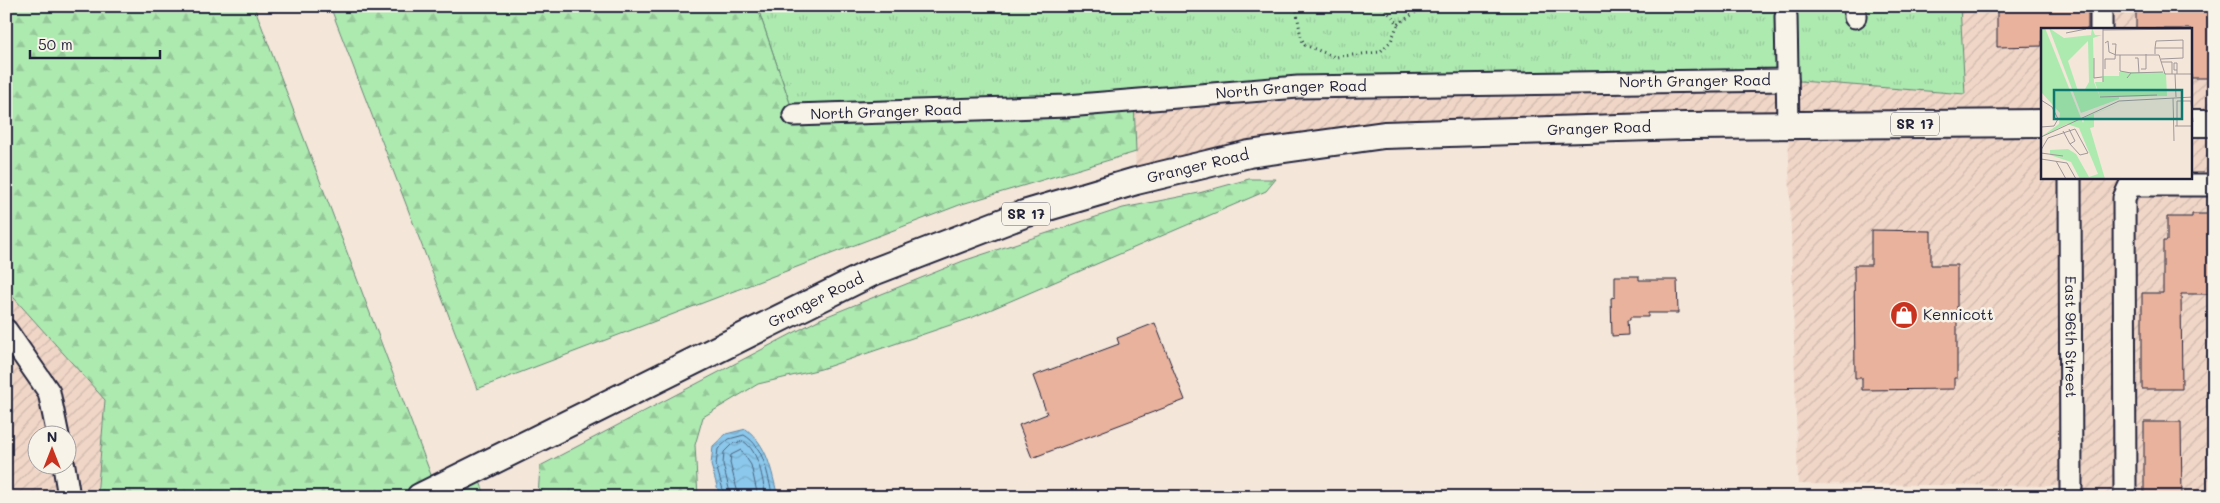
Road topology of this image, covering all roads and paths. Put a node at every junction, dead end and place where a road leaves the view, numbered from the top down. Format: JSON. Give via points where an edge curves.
{"nodes":[{"id":1,"x":1296,"y":6,"type":"edge"},
{"id":2,"x":1379,"y":6,"type":"edge"},
{"id":3,"x":1425,"y":6,"type":"edge"},
{"id":4,"x":2101,"y":6,"type":"edge"},
{"id":5,"x":1786,"y":16,"type":"dead end"},
{"id":6,"x":1398,"y":24,"type":"junction"},
{"id":7,"x":2101,"y":28,"type":"edge"},
{"id":8,"x":1787,"y":80,"type":"junction"},
{"id":9,"x":794,"y":115,"type":"dead end"},
{"id":10,"x":2041,"y":123,"type":"edge"},
{"id":11,"x":2192,"y":123,"type":"edge"},
{"id":12,"x":2214,"y":123,"type":"edge"},
{"id":13,"x":1788,"y":124,"type":"junction"},
{"id":14,"x":2070,"y":179,"type":"edge"},
{"id":15,"x":2214,"y":185,"type":"edge"},
{"id":16,"x":6,"y":330,"type":"edge"},
{"id":17,"x":56,"y":426,"type":"edge"},
{"id":18,"x":66,"y":476,"type":"edge"},
{"id":19,"x":69,"y":497,"type":"edge"},
{"id":20,"x":420,"y":497,"type":"edge"},
{"id":21,"x":2071,"y":497,"type":"edge"},
{"id":22,"x":2125,"y":497,"type":"edge"}],
"edges":[{"from":1,"to":6,"type":"path","via":[[1305,45],[1335,57],[1380,52],[1391,40]]},
{"from":2,"to":6,"type":"path"},
{"from":3,"to":6,"type":"path"},
{"from":4,"to":7,"type":"street"},
{"from":5,"to":8,"type":"street"},
{"from":8,"to":9,"type":"street","name":"North Granger Road","via":[[1298,87],[1067,106]]},
{"from":8,"to":13,"type":"street"},
{"from":10,"to":13,"type":"main road","name":"Granger Road","number":"SR 17"},
{"from":11,"to":12,"type":"main road"},
{"from":13,"to":20,"type":"main road","name":"Granger Road","number":"SR 17","via":[[1384,135],[1249,154],[1136,181],[1024,214],[873,272]]},
{"from":14,"to":21,"type":"street","name":"East 96th Street"},
{"from":15,"to":22,"type":"street","via":[[2130,185],[2127,190],[2124,207]]},
{"from":16,"to":17,"type":"street","via":[[49,392]]},
{"from":18,"to":19,"type":"street"}]}
